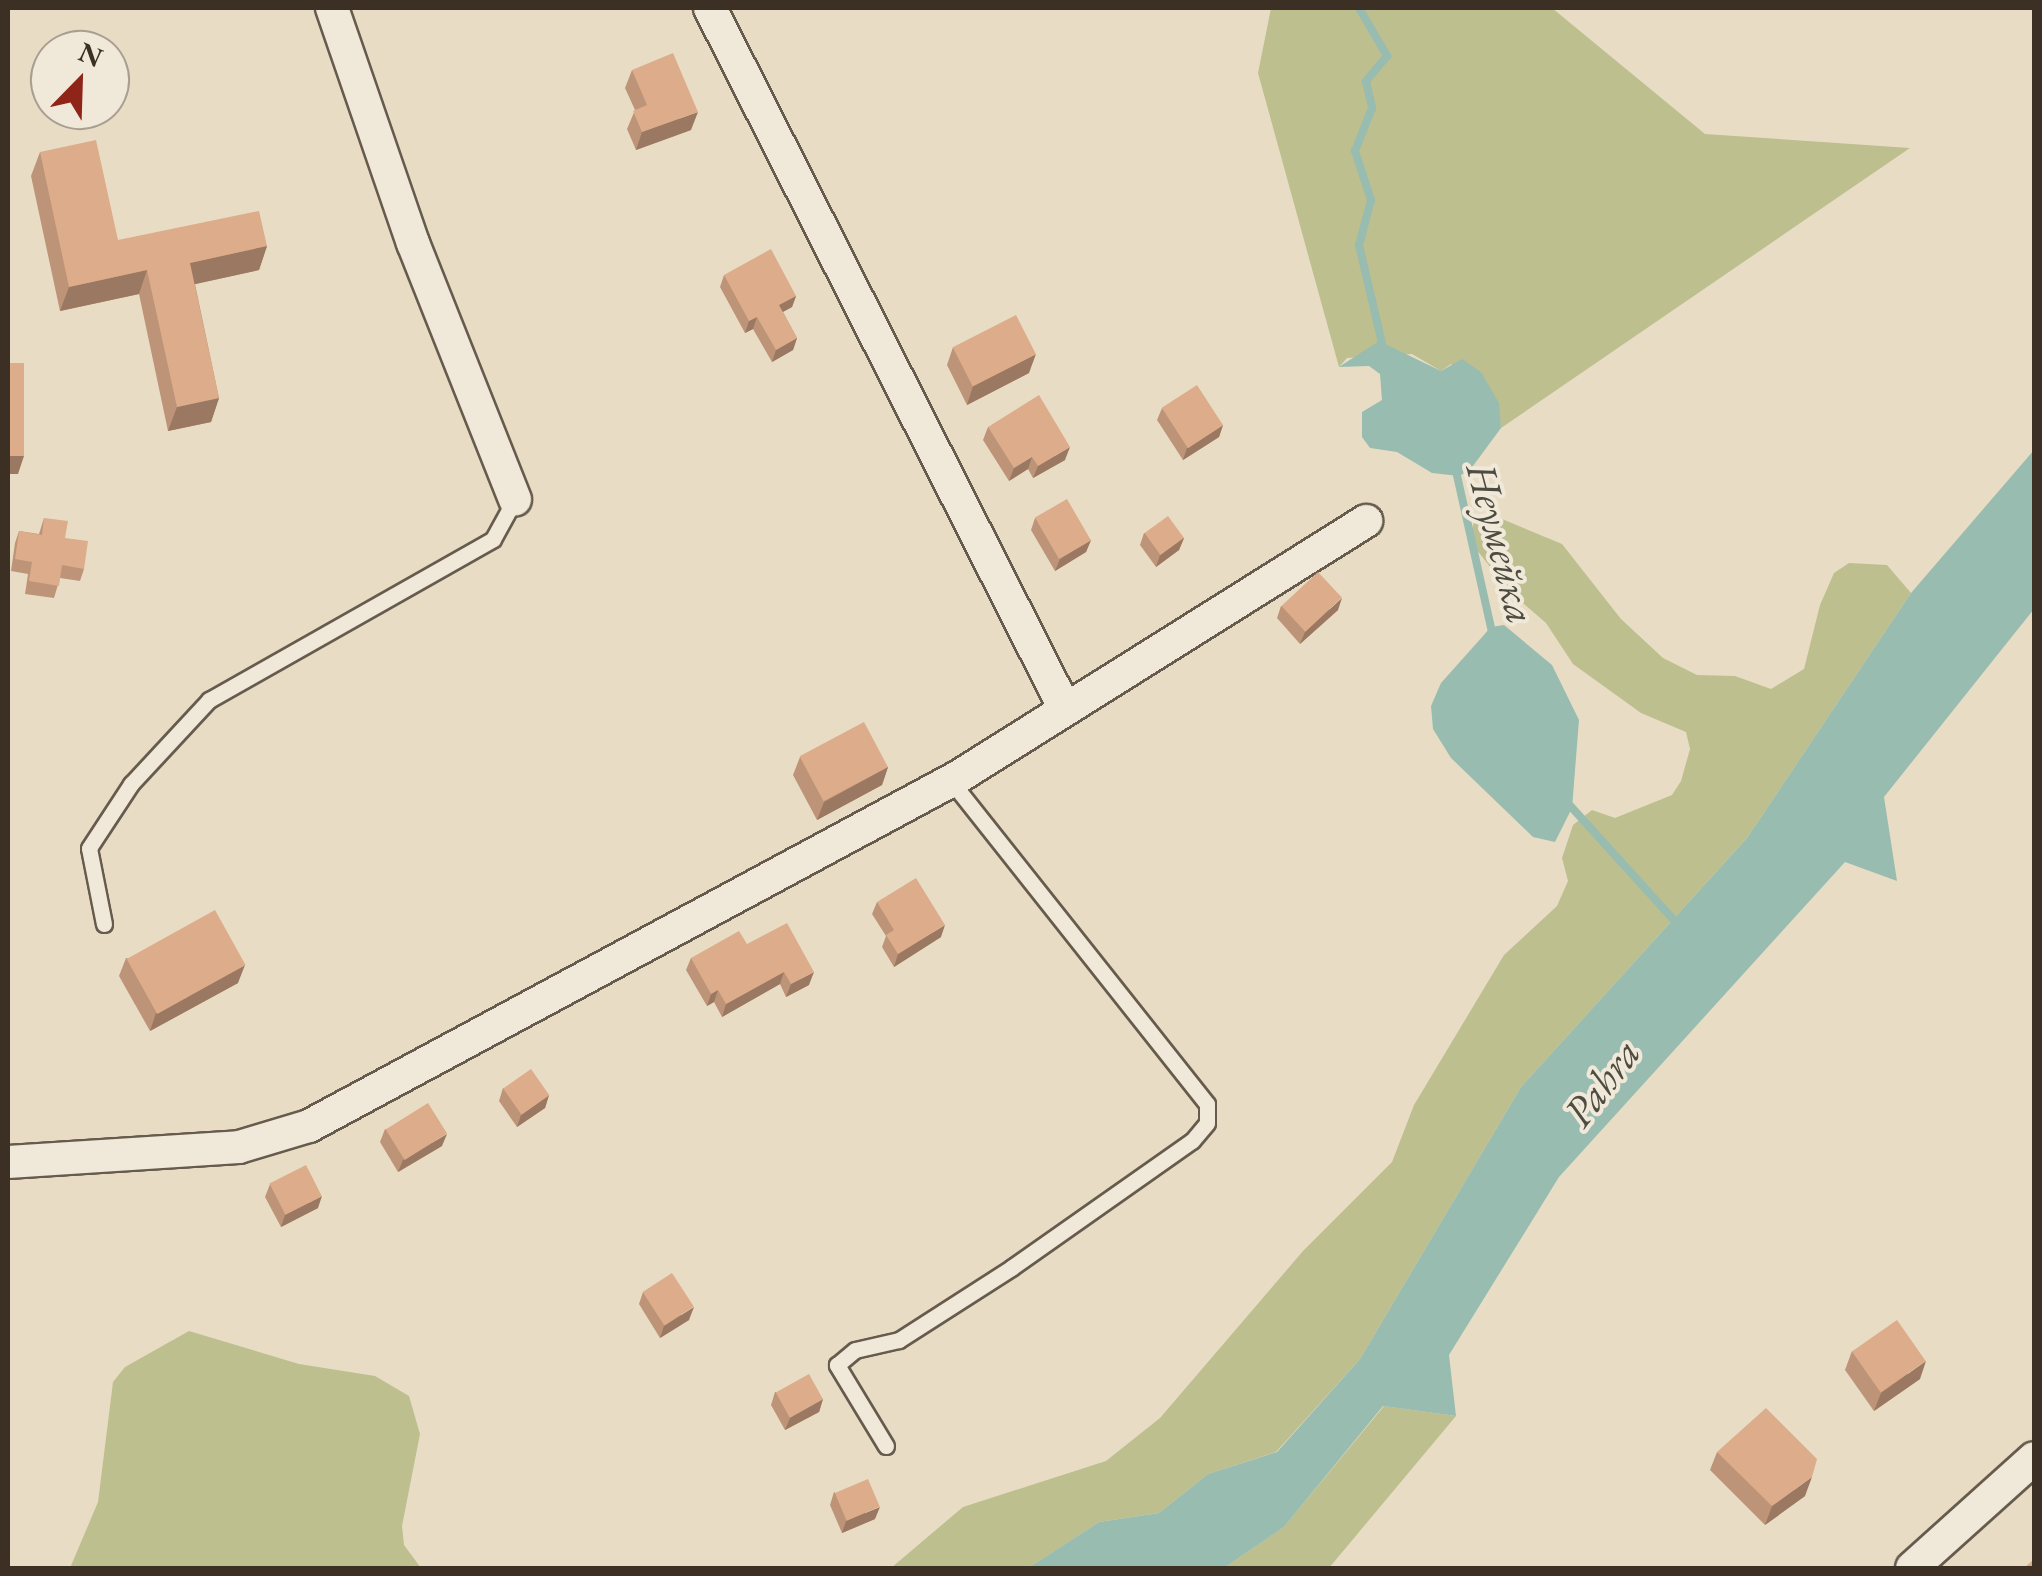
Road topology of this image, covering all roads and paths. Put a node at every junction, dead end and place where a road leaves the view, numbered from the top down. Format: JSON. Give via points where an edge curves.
{"nodes":[{"id":1,"x":332,"y":8,"type":"edge"},
{"id":2,"x":710,"y":8,"type":"edge"},
{"id":3,"x":515,"y":499,"type":"joint"},
{"id":4,"x":1366,"y":521,"type":"dead end"},
{"id":5,"x":1065,"y":709,"type":"junction"},
{"id":6,"x":952,"y":781,"type":"junction"},
{"id":7,"x":104,"y":924,"type":"dead end"},
{"id":8,"x":8,"y":1162,"type":"edge"},
{"id":9,"x":886,"y":1446,"type":"dead end"},
{"id":10,"x":2034,"y":1458,"type":"edge"},
{"id":11,"x":1912,"y":1568,"type":"edge"}],
"edges":[{"from":1,"to":3,"type":"street","via":[[413,243]]},
{"from":2,"to":5,"type":"street"},
{"from":3,"to":7,"type":"lane","via":[[493,539],[209,700],[131,784],[89,848]]},
{"from":4,"to":5,"type":"street"},
{"from":5,"to":6,"type":"street"},
{"from":6,"to":8,"type":"street","via":[[310,1126],[239,1147]]},
{"from":6,"to":9,"type":"lane","via":[[1207,1104],[1207,1123],[1011,1268],[899,1340],[855,1350],[836,1365]]},
{"from":10,"to":11,"type":"street"}]}
